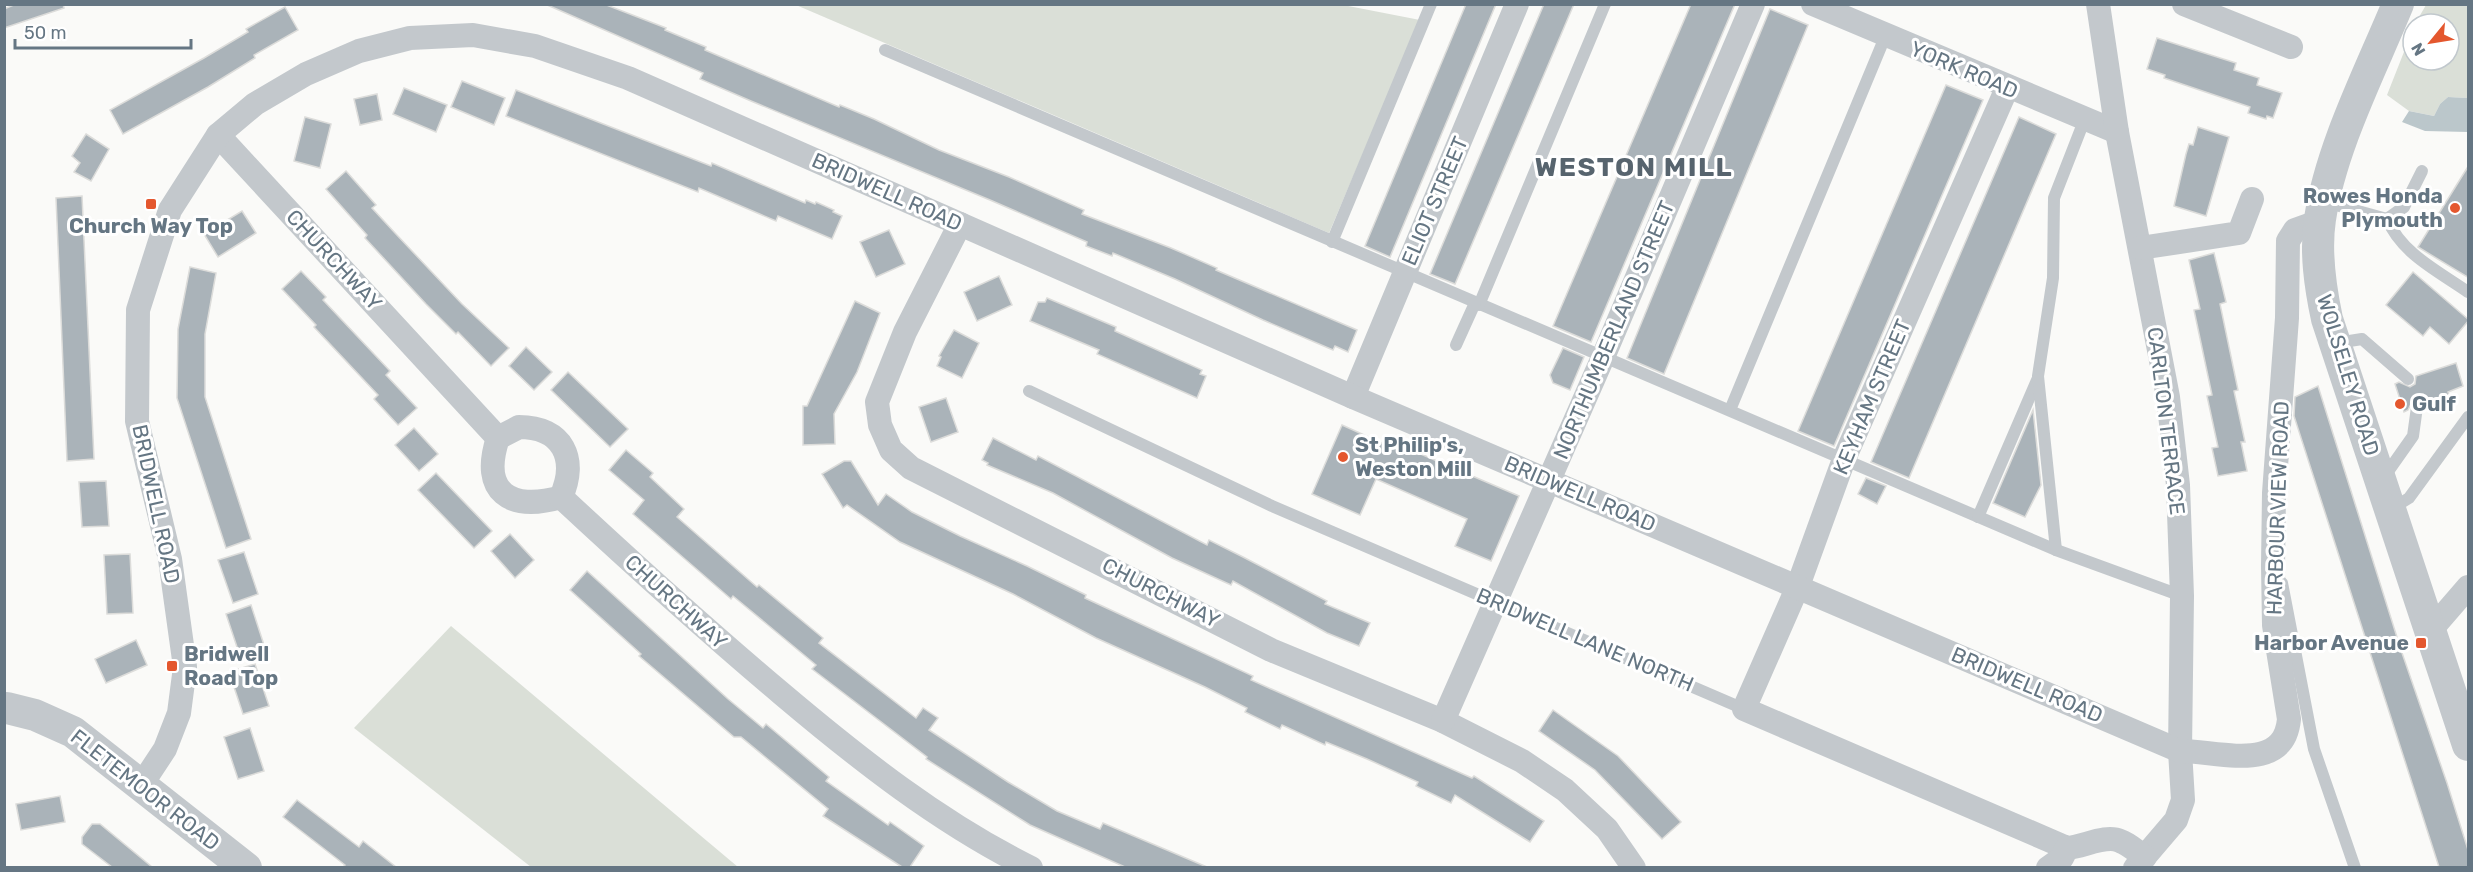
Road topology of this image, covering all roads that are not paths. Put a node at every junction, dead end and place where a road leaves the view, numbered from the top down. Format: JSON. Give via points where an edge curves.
{"nodes":[{"id":1,"x":1431,"y":4,"type":"edge"},
{"id":2,"x":1516,"y":4,"type":"edge"},
{"id":3,"x":1605,"y":4,"type":"edge"},
{"id":4,"x":1753,"y":4,"type":"edge"},
{"id":5,"x":1813,"y":4,"type":"edge"},
{"id":6,"x":2098,"y":4,"type":"edge"},
{"id":7,"x":2184,"y":4,"type":"edge"},
{"id":8,"x":2398,"y":4,"type":"edge"},
{"id":9,"x":1885,"y":37,"type":"junction"},
{"id":10,"x":2291,"y":47,"type":"dead end"},
{"id":11,"x":885,"y":50,"type":"dead end"},
{"id":12,"x":2007,"y":88,"type":"junction"},
{"id":13,"x":2084,"y":121,"type":"junction"},
{"id":14,"x":2117,"y":132,"type":"junction"},
{"id":15,"x":218,"y":135,"type":"junction"},
{"id":16,"x":2422,"y":171,"type":"dead end"},
{"id":17,"x":2252,"y":199,"type":"dead end"},
{"id":18,"x":2322,"y":211,"type":"junction"},
{"id":19,"x":2387,"y":219,"type":"junction"},
{"id":20,"x":960,"y":224,"type":"junction"},
{"id":21,"x":1332,"y":242,"type":"junction"},
{"id":22,"x":2140,"y":248,"type":"junction"},
{"id":23,"x":1405,"y":273,"type":"junction"},
{"id":24,"x":2469,"y":292,"type":"edge"},
{"id":25,"x":1477,"y":304,"type":"junction"},
{"id":26,"x":2336,"y":343,"type":"junction"},
{"id":27,"x":1456,"y":345,"type":"dead end"},
{"id":28,"x":1604,"y":356,"type":"junction"},
{"id":29,"x":2038,"y":376,"type":"junction"},
{"id":30,"x":2408,"y":379,"type":"dead end"},
{"id":31,"x":1029,"y":391,"type":"dead end"},
{"id":32,"x":1353,"y":397,"type":"junction"},
{"id":33,"x":2417,"y":407,"type":"dead end"},
{"id":34,"x":1730,"y":410,"type":"junction"},
{"id":35,"x":2469,"y":417,"type":"edge"},
{"id":36,"x":498,"y":438,"type":"junction"},
{"id":37,"x":1844,"y":459,"type":"junction"},
{"id":38,"x":1549,"y":481,"type":"junction"},
{"id":39,"x":2386,"y":496,"type":"junction"},
{"id":40,"x":561,"y":497,"type":"junction"},
{"id":41,"x":1978,"y":517,"type":"junction"},
{"id":42,"x":2056,"y":550,"type":"junction"},
{"id":43,"x":2273,"y":566,"type":"junction"},
{"id":44,"x":1798,"y":586,"type":"junction"},
{"id":45,"x":2469,"y":587,"type":"edge"},
{"id":46,"x":2182,"y":596,"type":"junction"},
{"id":47,"x":1497,"y":602,"type":"junction"},
{"id":48,"x":2430,"y":632,"type":"junction"},
{"id":49,"x":5,"y":707,"type":"edge"},
{"id":50,"x":1744,"y":709,"type":"junction"},
{"id":51,"x":1443,"y":721,"type":"junction"},
{"id":52,"x":2468,"y":739,"type":"edge"},
{"id":53,"x":2180,"y":751,"type":"junction"},
{"id":54,"x":142,"y":784,"type":"junction"},
{"id":55,"x":2067,"y":848,"type":"junction"},
{"id":56,"x":2140,"y":862,"type":"edge"},
{"id":57,"x":246,"y":867,"type":"edge"},
{"id":58,"x":1031,"y":867,"type":"edge"},
{"id":59,"x":1634,"y":867,"type":"edge"},
{"id":60,"x":2048,"y":867,"type":"edge"},
{"id":61,"x":2355,"y":867,"type":"edge"}],
"edges":[{"from":1,"to":21,"type":"lane"},
{"from":2,"to":23,"type":"street","name":"ELIOT STREET"},
{"from":3,"to":25,"type":"lane"},
{"from":4,"to":28,"type":"street","name":"NORTHUMBERLAND STREET"},
{"from":5,"to":9,"type":"street","name":"YORK ROAD"},
{"from":6,"to":14,"type":"street","name":"CARLTON TERRACE"},
{"from":7,"to":10,"type":"street"},
{"from":8,"to":18,"type":"street","name":"WOLSELEY ROAD","via":[[2347,128]]},
{"from":9,"to":12,"type":"street","name":"YORK ROAD"},
{"from":9,"to":34,"type":"lane"},
{"from":11,"to":21,"type":"lane"},
{"from":12,"to":13,"type":"street","name":"YORK ROAD"},
{"from":12,"to":37,"type":"street","name":"KEYHAM STREET"},
{"from":13,"to":14,"type":"street","name":"YORK ROAD"},
{"from":13,"to":29,"type":"lane","via":[[2054,198],[2053,278]]},
{"from":14,"to":22,"type":"street","name":"CARLTON TERRACE"},
{"from":15,"to":20,"type":"street","name":"BRIDWELL ROAD","via":[[255,104],[306,74],[359,51],[410,38],[473,35],[535,46],[628,78]]},
{"from":15,"to":36,"type":"street","name":"CHURCHWAY"},
{"from":15,"to":54,"type":"street","name":"BRIDWELL ROAD","via":[[170,210],[138,310],[137,421],[170,559],[185,667],[179,713],[165,748]]},
{"from":16,"to":19,"type":"lane","via":[[2404,207]]},
{"from":17,"to":22,"type":"street","via":[[2239,232]]},
{"from":18,"to":19,"type":"lane"},
{"from":18,"to":26,"type":"street","name":"WOLSELEY ROAD","via":[[2320,288]]},
{"from":18,"to":43,"type":"street","name":"HARBOUR VIEW ROAD","via":[[2295,230],[2288,241]]},
{"from":19,"to":24,"type":"lane","via":[[2394,236],[2416,257]]},
{"from":20,"to":32,"type":"street","name":"BRIDWELL ROAD"},
{"from":20,"to":51,"type":"street","name":"CHURCHWAY","via":[[905,332],[877,402],[880,425],[891,450],[911,468],[1271,650]]},
{"from":21,"to":23,"type":"lane"},
{"from":22,"to":46,"type":"street","name":"CARLTON TERRACE","via":[[2168,397],[2178,485]]},
{"from":23,"to":25,"type":"lane"},
{"from":23,"to":32,"type":"street","name":"ELIOT STREET"},
{"from":25,"to":27,"type":"lane"},
{"from":25,"to":28,"type":"lane"},
{"from":26,"to":30,"type":"lane","via":[[2362,339]]},
{"from":26,"to":39,"type":"street","name":"WOLSELEY ROAD"},
{"from":28,"to":34,"type":"lane"},
{"from":28,"to":38,"type":"street","name":"NORTHUMBERLAND STREET"},
{"from":29,"to":41,"type":"lane"},
{"from":29,"to":42,"type":"lane"},
{"from":31,"to":47,"type":"lane","name":"BRIDWELL LANE NORTH","via":[[1272,506]]},
{"from":32,"to":38,"type":"street","name":"BRIDWELL ROAD"},
{"from":33,"to":39,"type":"lane","via":[[2413,436]]},
{"from":34,"to":37,"type":"lane"},
{"from":35,"to":39,"type":"lane","via":[[2409,498]]},
{"from":36,"to":40,"type":"street","via":[[492,472],[500,490],[516,502],[540,503]]},
{"from":36,"to":40,"type":"street","via":[[519,427],[537,427],[555,436],[565,454],[568,480]]},
{"from":37,"to":41,"type":"lane"},
{"from":37,"to":44,"type":"street","name":"KEYHAM STREET"},
{"from":38,"to":44,"type":"street","name":"BRIDWELL ROAD"},
{"from":38,"to":47,"type":"street","name":"NORTHUMBERLAND STREET"},
{"from":39,"to":48,"type":"street","name":"WOLSELEY ROAD"},
{"from":40,"to":58,"type":"street","name":"CHURCHWAY","via":[[704,629],[840,743],[930,808]]},
{"from":41,"to":42,"type":"lane"},
{"from":42,"to":46,"type":"lane"},
{"from":43,"to":53,"type":"street","name":"HARBOUR VIEW ROAD","via":[[2274,625],[2289,719],[2287,734],[2268,754]]},
{"from":43,"to":61,"type":"lane","via":[[2281,578],[2314,749]]},
{"from":44,"to":50,"type":"street","name":"KEYHAM STREET"},
{"from":44,"to":53,"type":"street","name":"BRIDWELL ROAD"},
{"from":45,"to":48,"type":"street"},
{"from":46,"to":53,"type":"street","name":"CARLTON TERRACE"},
{"from":47,"to":50,"type":"lane","name":"BRIDWELL LANE NORTH"},
{"from":47,"to":51,"type":"street","name":"NORTHUMBERLAND STREET"},
{"from":48,"to":52,"type":"street","name":"WOLSELEY ROAD"},
{"from":49,"to":54,"type":"street","name":"FLETEMOOR ROAD","via":[[34,714],[73,732]]},
{"from":50,"to":55,"type":"street","name":"BRIDWELL LANE NORTH"},
{"from":51,"to":59,"type":"street","name":"CHURCHWAY","via":[[1522,761],[1565,790],[1607,829]]},
{"from":53,"to":56,"type":"street","name":"CARLTON TERRACE","via":[[2183,800],[2176,820]]},
{"from":54,"to":57,"type":"street","name":"FLETEMOOR ROAD"},
{"from":55,"to":56,"type":"street","via":[[2111,838],[2120,840]]},
{"from":55,"to":60,"type":"street","via":[[2062,858]]}]}
